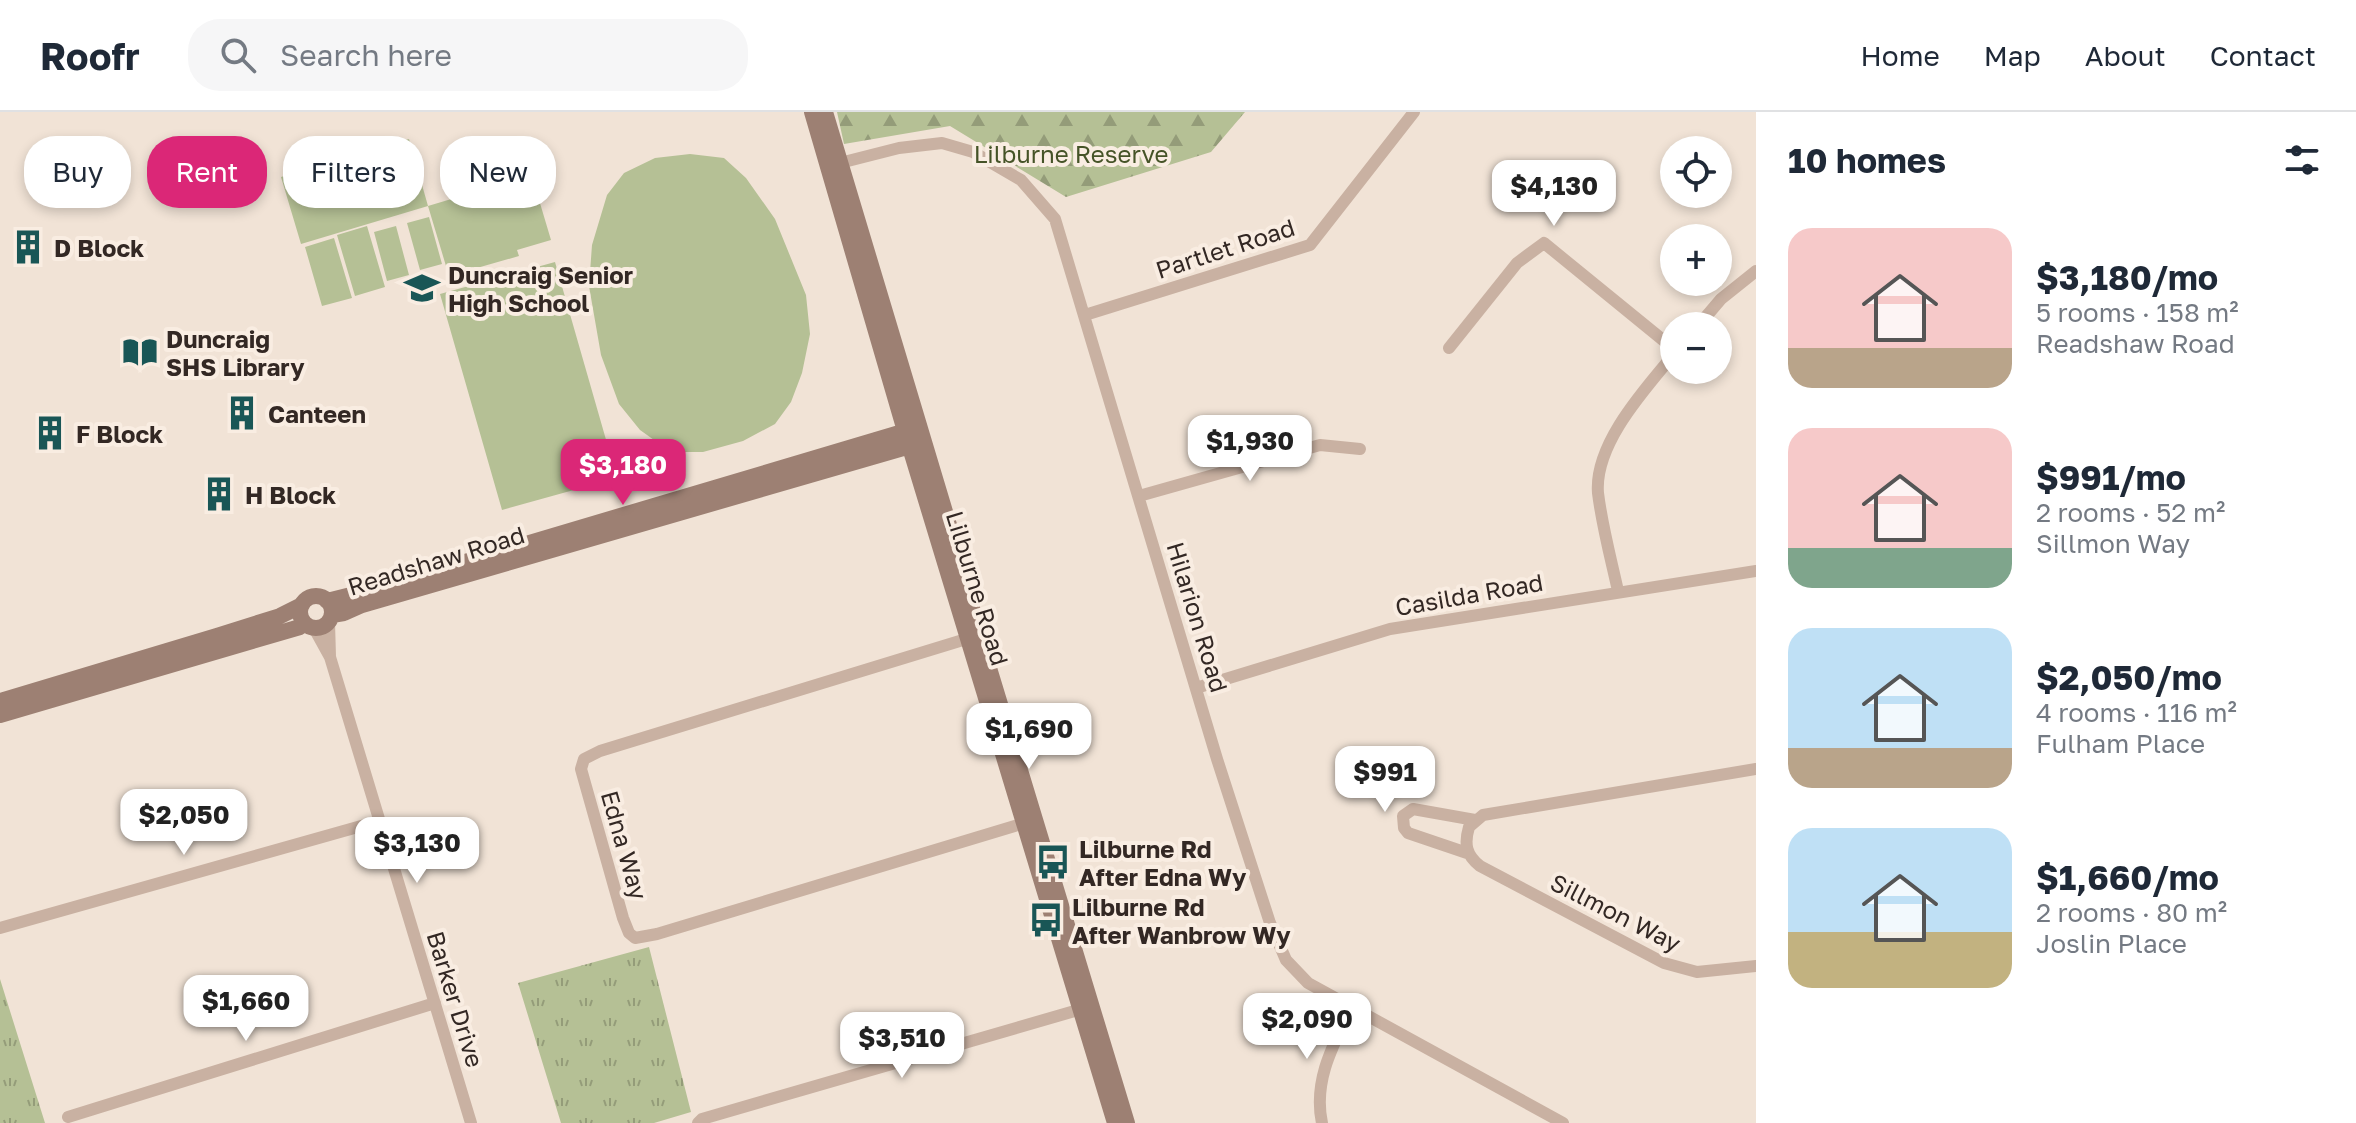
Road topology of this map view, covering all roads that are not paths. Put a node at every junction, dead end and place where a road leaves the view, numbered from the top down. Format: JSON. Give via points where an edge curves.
{"nodes":[{"id":1,"x":812,"y":112,"type":"edge"},
{"id":2,"x":825,"y":112,"type":"edge"},
{"id":3,"x":1414,"y":112,"type":"edge"},
{"id":4,"x":835,"y":164,"type":"junction"},
{"id":5,"x":1756,"y":271,"type":"edge"},
{"id":6,"x":1710,"y":312,"type":"edge"},
{"id":7,"x":1085,"y":315,"type":"junction"},
{"id":8,"x":1660,"y":340,"type":"edge"},
{"id":9,"x":1449,"y":348,"type":"dead end"},
{"id":10,"x":1660,"y":369,"type":"edge"},
{"id":11,"x":914,"y":437,"type":"junction"},
{"id":12,"x":1360,"y":449,"type":"dead end"},
{"id":13,"x":1139,"y":496,"type":"junction"},
{"id":14,"x":1756,"y":571,"type":"edge"},
{"id":15,"x":1618,"y":591,"type":"junction"},
{"id":16,"x":318,"y":615,"type":"junction"},
{"id":17,"x":973,"y":637,"type":"junction"},
{"id":18,"x":1196,"y":688,"type":"junction"},
{"id":19,"x":0,"y":701,"type":"edge"},
{"id":20,"x":0,"y":715,"type":"edge"},
{"id":21,"x":1756,"y":769,"type":"edge"},
{"id":22,"x":1475,"y":820,"type":"junction"},
{"id":23,"x":379,"y":821,"type":"junction"},
{"id":24,"x":1029,"y":821,"type":"junction"},
{"id":25,"x":1467,"y":853,"type":"junction"},
{"id":26,"x":0,"y":928,"type":"edge"},
{"id":27,"x":1756,"y":966,"type":"edge"},
{"id":28,"x":435,"y":1003,"type":"junction"},
{"id":29,"x":1085,"y":1008,"type":"junction"},
{"id":30,"x":1351,"y":1008,"type":"junction"},
{"id":31,"x":68,"y":1117,"type":"dead end"},
{"id":32,"x":471,"y":1123,"type":"edge"},
{"id":33,"x":698,"y":1123,"type":"edge"},
{"id":34,"x":1115,"y":1123,"type":"edge"},
{"id":35,"x":1127,"y":1123,"type":"edge"},
{"id":36,"x":1322,"y":1123,"type":"edge"},
{"id":37,"x":1563,"y":1123,"type":"edge"}],
"edges":[{"from":1,"to":4,"type":"street","name":"Lilburne Road"},
{"from":2,"to":4,"type":"street","name":"Lilburne Road"},
{"from":3,"to":7,"type":"street","name":"Partlet Road","via":[[1310,245]]},
{"from":4,"to":7,"type":"street","name":"Hilarion Road","via":[[942,143],[973,152],[1021,180],[1055,219]]},
{"from":4,"to":11,"type":"street","name":"Lilburne Road"},
{"from":5,"to":6,"type":"street"},
{"from":7,"to":13,"type":"street","name":"Hilarion Road"},
{"from":8,"to":9,"type":"street","via":[[1544,243],[1517,263]]},
{"from":10,"to":15,"type":"street","via":[[1626,411],[1602,464],[1598,491]]},
{"from":11,"to":16,"type":"street","name":"Readshaw Road","via":[[457,580],[344,613]]},
{"from":11,"to":17,"type":"street","name":"Lilburne Road"},
{"from":12,"to":13,"type":"street","via":[[1320,445]]},
{"from":13,"to":18,"type":"street","name":"Hilarion Road"},
{"from":14,"to":15,"type":"street","name":"Casilda Road"},
{"from":15,"to":18,"type":"street","name":"Casilda Road","via":[[1390,629]]},
{"from":16,"to":19,"type":"street","name":"Readshaw Road","via":[[280,616]]},
{"from":16,"to":20,"type":"street","name":"Readshaw Road","via":[[300,627]]},
{"from":16,"to":23,"type":"street","name":"Barker Drive"},
{"from":17,"to":24,"type":"street","name":"Lilburne Road"},
{"from":17,"to":24,"type":"street","name":"Edna Way","via":[[584,759],[581,769],[623,918],[635,938],[657,934]]},
{"from":18,"to":30,"type":"street","name":"Hilarion Road","via":[[1286,960],[1308,983]]},
{"from":21,"to":22,"type":"street","name":"Sillmon Way"},
{"from":22,"to":25,"type":"street","via":[[1467,835]]},
{"from":22,"to":25,"type":"street","name":"Sillmon Way","via":[[1413,809],[1403,816],[1408,833]]},
{"from":23,"to":26,"type":"street"},
{"from":23,"to":28,"type":"street","name":"Barker Drive"},
{"from":24,"to":29,"type":"street","name":"Lilburne Road"},
{"from":25,"to":27,"type":"street","name":"Sillmon Way","via":[[1480,866],[1664,963],[1697,972]]},
{"from":28,"to":31,"type":"street"},
{"from":28,"to":32,"type":"street","name":"Barker Drive"},
{"from":29,"to":33,"type":"street"},
{"from":29,"to":34,"type":"street","name":"Lilburne Road"},
{"from":29,"to":35,"type":"street","name":"Lilburne Road"},
{"from":30,"to":36,"type":"street","via":[[1327,1057],[1317,1101]]},
{"from":30,"to":37,"type":"street","name":"Hilarion Road"}]}
